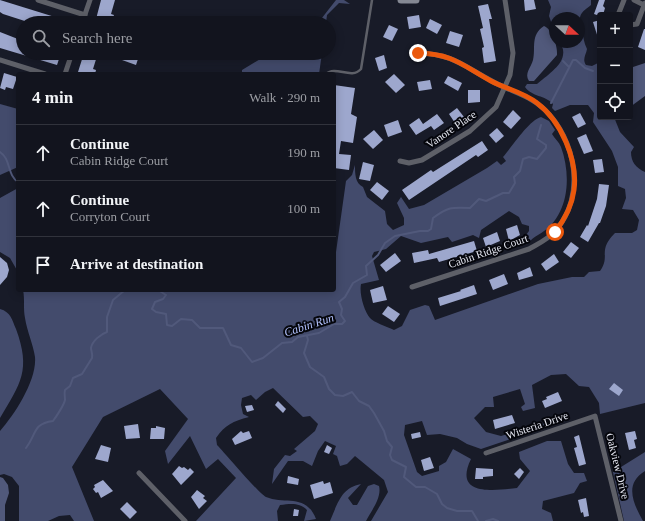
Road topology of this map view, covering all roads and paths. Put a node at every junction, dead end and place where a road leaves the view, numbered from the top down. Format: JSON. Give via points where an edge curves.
{"nodes":[{"id":1,"x":38,"y":0,"type":"edge"},
{"id":2,"x":90,"y":0,"type":"edge"},
{"id":3,"x":372,"y":0,"type":"edge"},
{"id":4,"x":400,"y":0,"type":"edge"},
{"id":5,"x":416,"y":0,"type":"edge"},
{"id":6,"x":505,"y":0,"type":"edge"},
{"id":7,"x":624,"y":0,"type":"edge"},
{"id":8,"x":634,"y":0,"type":"edge"},
{"id":9,"x":645,"y":4,"type":"edge"},
{"id":10,"x":619,"y":12,"type":"edge"},
{"id":11,"x":85,"y":15,"type":"joint"},
{"id":12,"x":633,"y":25,"type":"edge"},
{"id":13,"x":418,"y":53,"type":"dead end"},
{"id":14,"x":0,"y":60,"type":"edge"},
{"id":15,"x":70,"y":60,"type":"edge"},
{"id":16,"x":39,"y":72,"type":"edge"},
{"id":17,"x":67,"y":72,"type":"edge"},
{"id":18,"x":330,"y":72,"type":"edge"},
{"id":19,"x":505,"y":87,"type":"junction"},
{"id":20,"x":400,"y":161,"type":"dead end"},
{"id":21,"x":412,"y":287,"type":"dead end"},
{"id":22,"x":595,"y":416,"type":"joint"},
{"id":23,"x":486,"y":453,"type":"dead end"},
{"id":24,"x":139,"y":473,"type":"dead end"},
{"id":25,"x":185,"y":521,"type":"edge"},
{"id":26,"x":621,"y":521,"type":"edge"}],
"edges":[{"from":1,"to":11,"type":"street"},
{"from":2,"to":11,"type":"street"},
{"from":3,"to":18,"type":"lane","via":[[361,69],[353,73]]},
{"from":4,"to":5,"type":"street"},
{"from":6,"to":19,"type":"street","name":"Vanore Place","via":[[514,53]]},
{"from":7,"to":10,"type":"street"},
{"from":8,"to":9,"type":"street"},
{"from":9,"to":12,"type":"street","via":[[637,24]]},
{"from":13,"to":19,"type":"street","name":"Cabin Ridge Court","via":[[436,53],[453,58]]},
{"from":14,"to":16,"type":"street"},
{"from":15,"to":17,"type":"street"},
{"from":19,"to":20,"type":"street","name":"Vanore Place","via":[[496,107],[470,131],[422,160],[409,163]]},
{"from":19,"to":21,"type":"street","name":"Cabin Ridge Court","via":[[527,96],[541,106],[563,137],[574,169],[574,189],[564,220],[546,239],[529,249]]},
{"from":22,"to":23,"type":"street","name":"Wisteria Drive"},
{"from":22,"to":26,"type":"street","name":"Oakview Drive"},
{"from":24,"to":25,"type":"street"}]}
